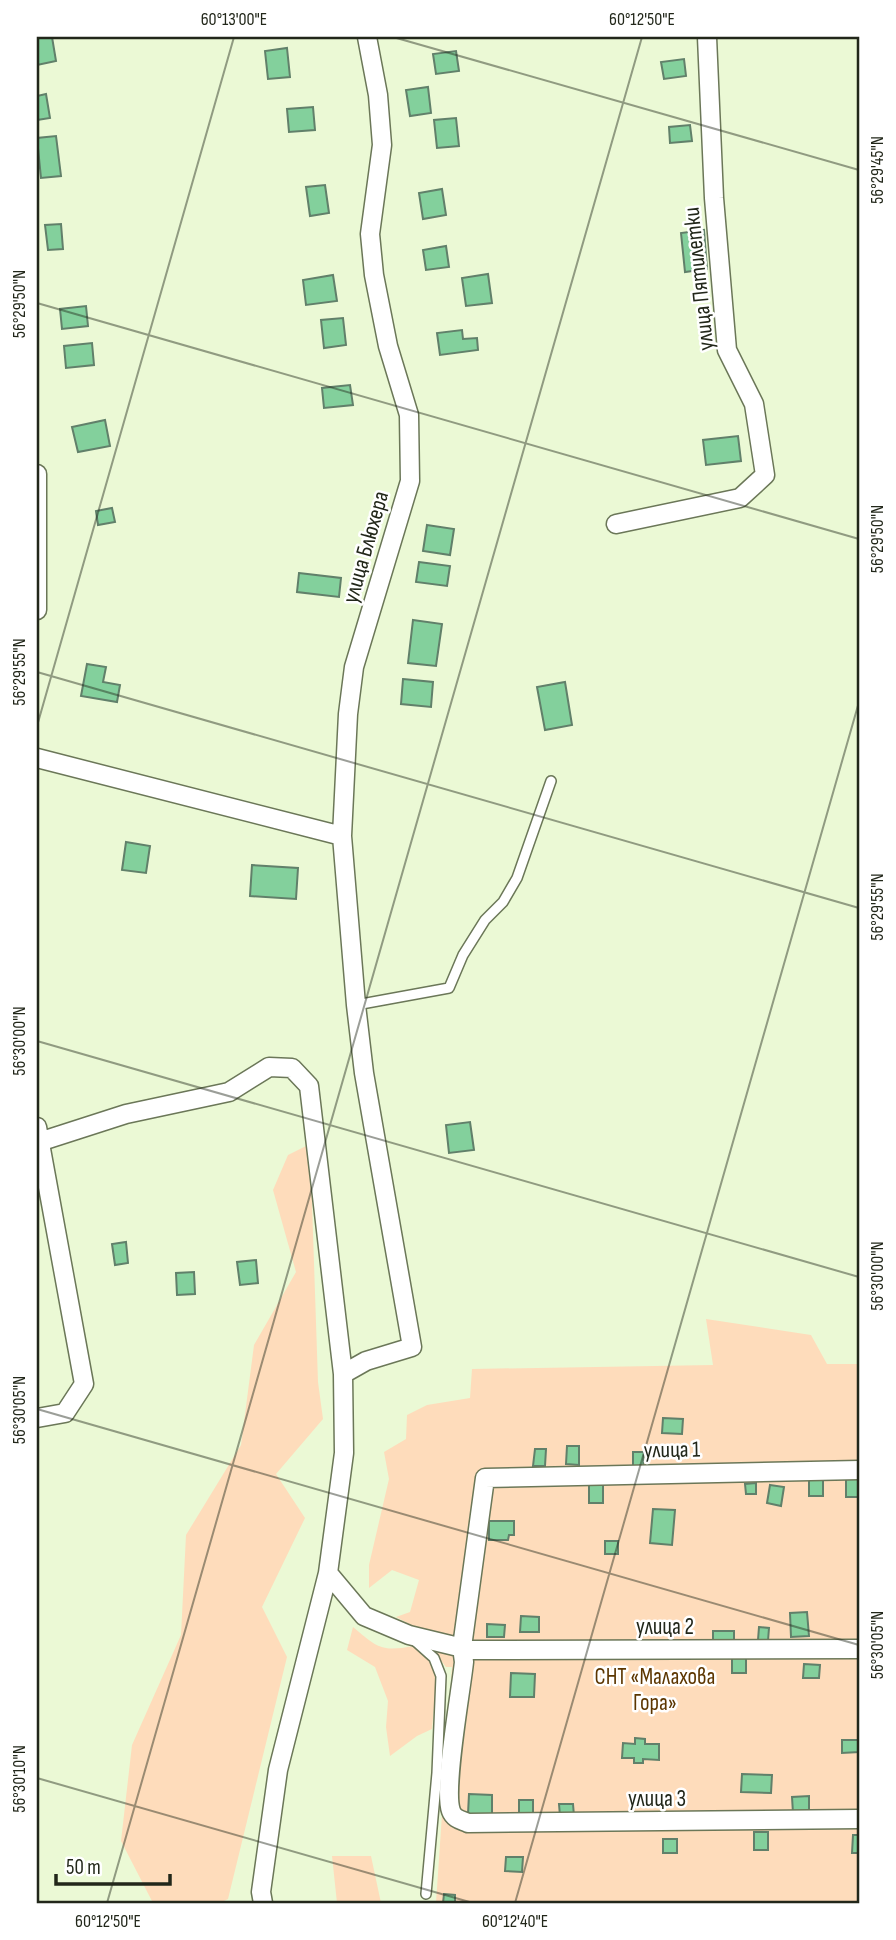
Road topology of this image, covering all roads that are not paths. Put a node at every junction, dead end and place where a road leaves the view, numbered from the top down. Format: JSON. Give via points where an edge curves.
{"nodes":[{"id":1,"x":367,"y":37,"type":"edge"},
{"id":2,"x":707,"y":37,"type":"edge"},
{"id":3,"x":37,"y":477,"type":"edge"},
{"id":4,"x":616,"y":524,"type":"dead end"},
{"id":5,"x":37,"y":610,"type":"edge"},
{"id":6,"x":37,"y":758,"type":"edge"},
{"id":7,"x":551,"y":781,"type":"dead end"},
{"id":8,"x":342,"y":836,"type":"junction"},
{"id":9,"x":356,"y":1005,"type":"junction"},
{"id":10,"x":38,"y":1135,"type":"edge"},
{"id":11,"x":343,"y":1374,"type":"junction"},
{"id":12,"x":37,"y":1418,"type":"edge"},
{"id":13,"x":859,"y":1470,"type":"edge"},
{"id":14,"x":328,"y":1573,"type":"junction"},
{"id":15,"x":409,"y":1635,"type":"junction"},
{"id":16,"x":467,"y":1649,"type":"junction"},
{"id":17,"x":859,"y":1649,"type":"edge"},
{"id":18,"x":859,"y":1819,"type":"edge"},
{"id":19,"x":426,"y":1894,"type":"dead end"},
{"id":20,"x":263,"y":1903,"type":"edge"}],
"edges":[{"from":1,"to":8,"type":"street","name":"улица Блюхера","via":[[382,145],[370,234],[388,346],[409,415],[410,481],[354,667]]},
{"from":2,"to":4,"type":"street","name":"улица Пятилетки","via":[[727,350],[754,404],[765,475],[740,498]]},
{"from":3,"to":5,"type":"street"},
{"from":6,"to":8,"type":"street"},
{"from":7,"to":9,"type":"lane","via":[[517,878],[463,955],[449,988]]},
{"from":8,"to":9,"type":"street","name":"улица Блюхера"},
{"from":9,"to":11,"type":"street","name":"улица Блюхера","via":[[412,1347]]},
{"from":10,"to":11,"type":"street","via":[[229,1092],[269,1067],[292,1068],[309,1086]]},
{"from":10,"to":12,"type":"street","via":[[84,1384],[65,1413]]},
{"from":11,"to":14,"type":"street","via":[[344,1453]]},
{"from":13,"to":16,"type":"street","name":"улица 1","via":[[485,1478]]},
{"from":14,"to":15,"type":"street","name":"улица 2","via":[[365,1616]]},
{"from":14,"to":20,"type":"street","via":[[278,1770]]},
{"from":15,"to":16,"type":"street","name":"улица 2"},
{"from":15,"to":19,"type":"lane","via":[[434,1658],[441,1676]]},
{"from":16,"to":17,"type":"street","name":"улица 2"},
{"from":16,"to":18,"type":"street","name":"улица 3","via":[[450,1783],[450,1809],[455,1818],[468,1823]]}]}
